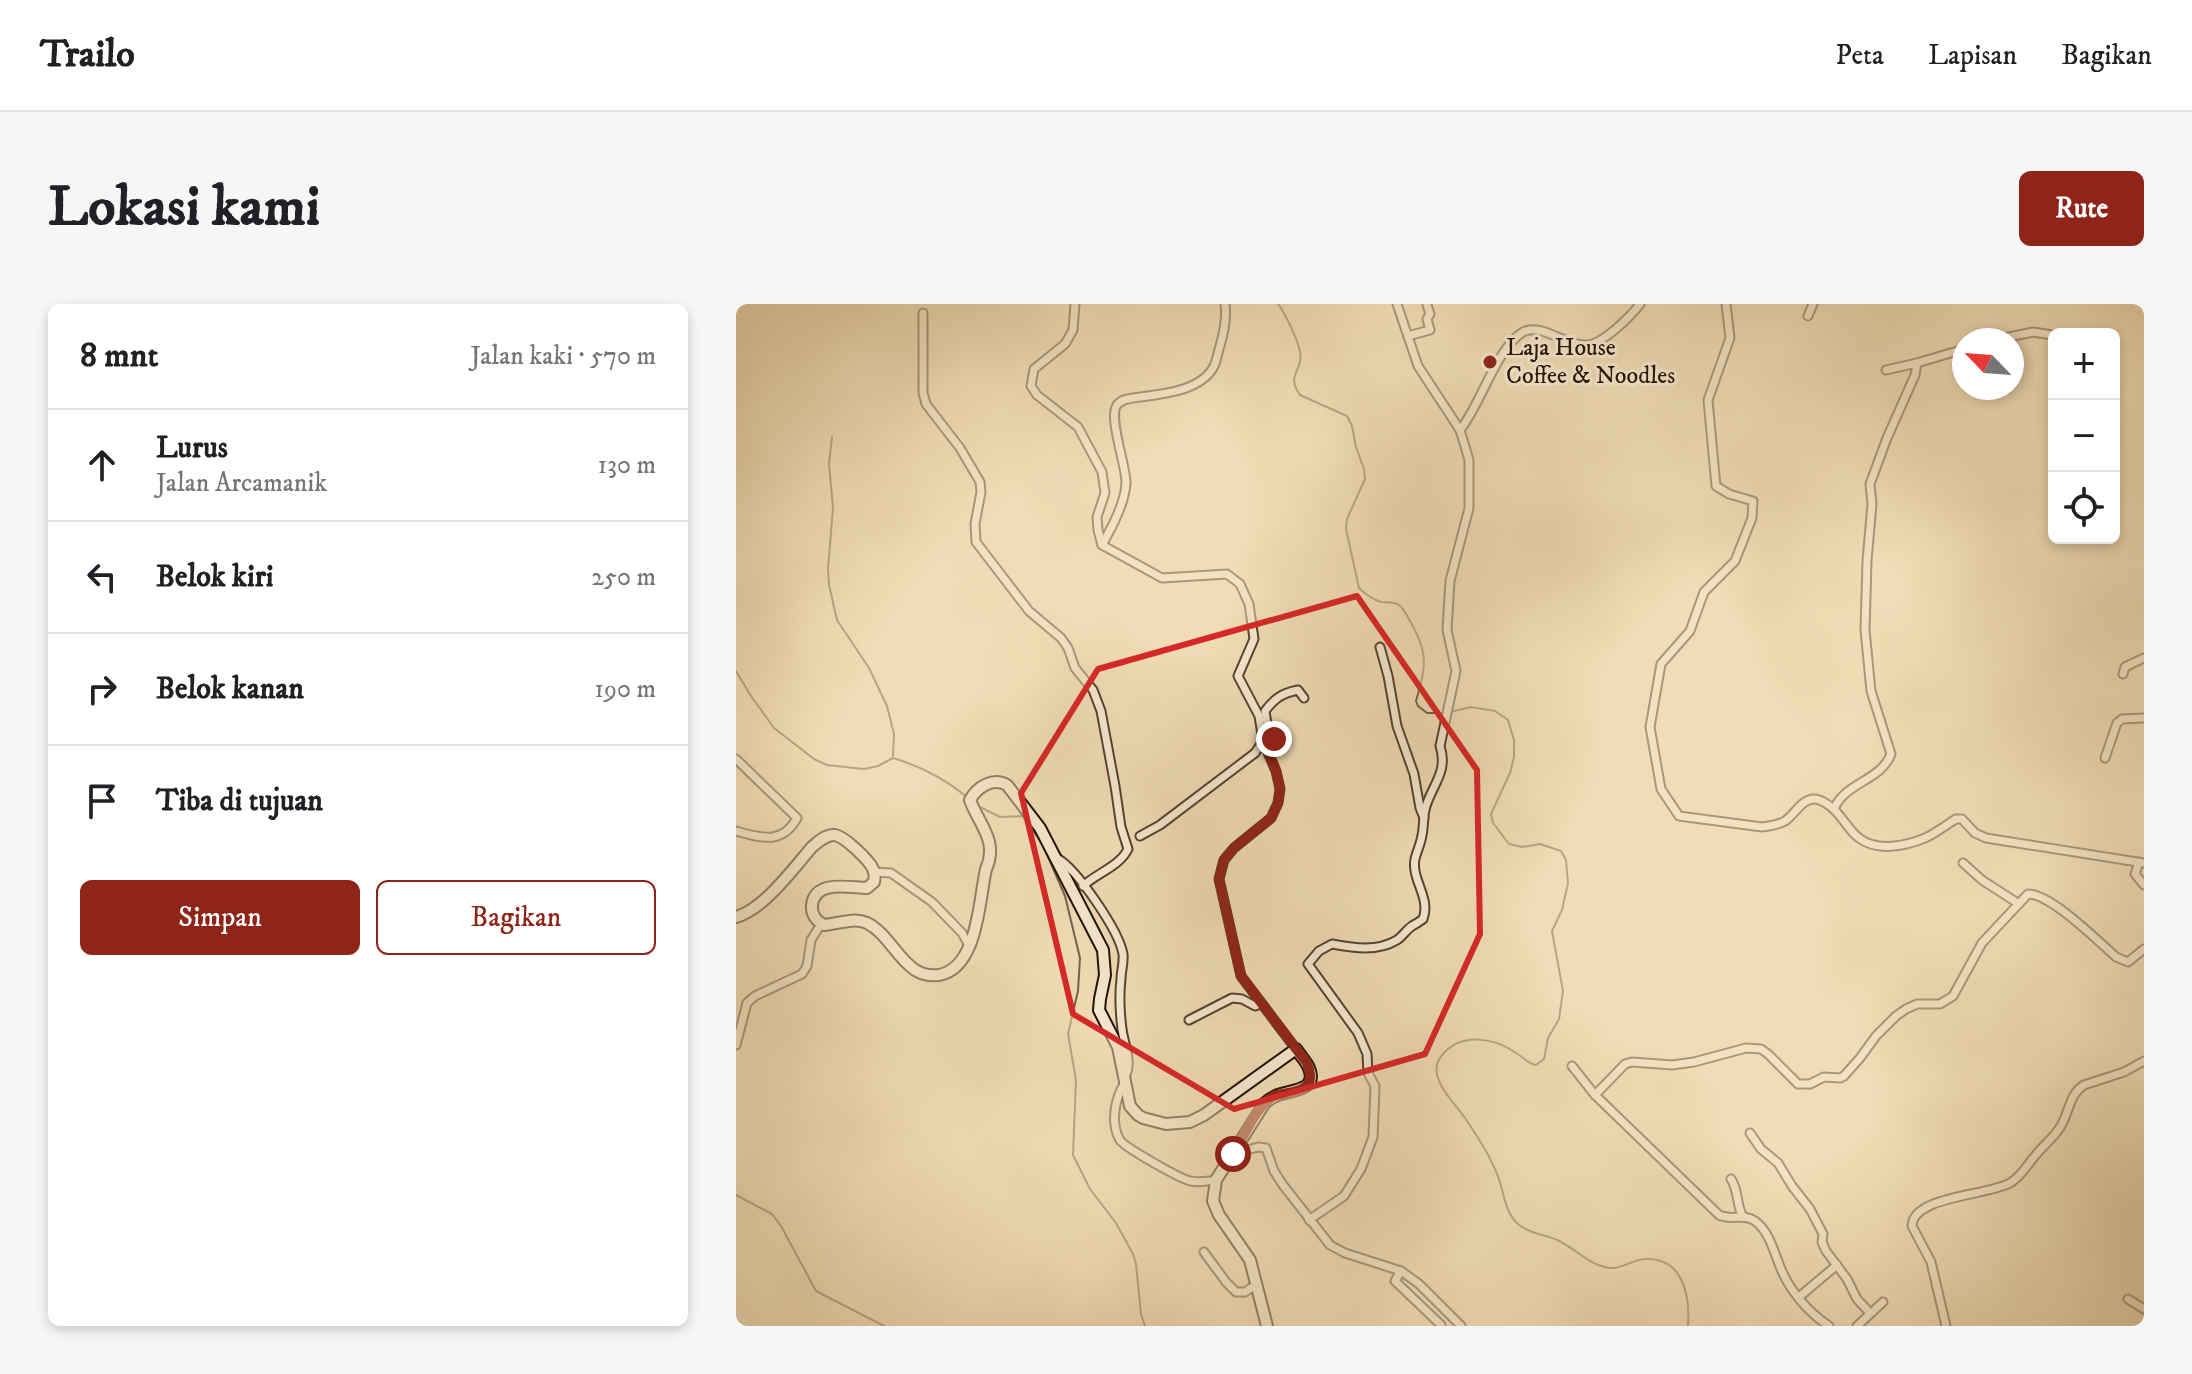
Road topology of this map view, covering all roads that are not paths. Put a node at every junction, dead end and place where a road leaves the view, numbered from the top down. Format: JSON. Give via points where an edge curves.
{"nodes":[{"id":1,"x":1075,"y":304,"type":"edge"},
{"id":2,"x":1225,"y":304,"type":"edge"},
{"id":3,"x":1397,"y":304,"type":"edge"},
{"id":4,"x":1640,"y":304,"type":"edge"},
{"id":5,"x":1726,"y":304,"type":"edge"},
{"id":6,"x":1813,"y":304,"type":"edge"},
{"id":7,"x":1427,"y":305,"type":"edge"},
{"id":8,"x":923,"y":313,"type":"dead end"},
{"id":9,"x":1808,"y":316,"type":"dead end"},
{"id":10,"x":2024,"y":334,"type":"edge"},
{"id":11,"x":2048,"y":334,"type":"edge"},
{"id":12,"x":1408,"y":336,"type":"junction"},
{"id":13,"x":1952,"y":353,"type":"edge"},
{"id":14,"x":1917,"y":363,"type":"junction"},
{"id":15,"x":1886,"y":370,"type":"dead end"},
{"id":16,"x":1460,"y":430,"type":"junction"},
{"id":17,"x":1102,"y":545,"type":"junction"},
{"id":18,"x":1380,"y":647,"type":"dead end"},
{"id":19,"x":2144,"y":658,"type":"edge"},
{"id":20,"x":2123,"y":674,"type":"dead end"},
{"id":21,"x":1304,"y":698,"type":"dead end"},
{"id":22,"x":2144,"y":718,"type":"edge"},
{"id":23,"x":1263,"y":741,"type":"junction"},
{"id":24,"x":1270,"y":756,"type":"junction"},
{"id":25,"x":2105,"y":758,"type":"dead end"},
{"id":26,"x":736,"y":759,"type":"edge"},
{"id":27,"x":1834,"y":809,"type":"junction"},
{"id":28,"x":1425,"y":820,"type":"junction"},
{"id":29,"x":736,"y":831,"type":"edge"},
{"id":30,"x":1140,"y":836,"type":"dead end"},
{"id":31,"x":1055,"y":858,"type":"junction"},
{"id":32,"x":1963,"y":863,"type":"dead end"},
{"id":33,"x":2141,"y":863,"type":"edge"},
{"id":34,"x":874,"y":872,"type":"junction"},
{"id":35,"x":2144,"y":885,"type":"edge"},
{"id":36,"x":1083,"y":886,"type":"junction"},
{"id":37,"x":2019,"y":904,"type":"junction"},
{"id":38,"x":736,"y":917,"type":"edge"},
{"id":39,"x":821,"y":924,"type":"junction"},
{"id":40,"x":970,"y":947,"type":"junction"},
{"id":41,"x":2144,"y":949,"type":"edge"},
{"id":42,"x":1261,"y":1004,"type":"junction"},
{"id":43,"x":1189,"y":1020,"type":"dead end"},
{"id":44,"x":736,"y":1045,"type":"edge"},
{"id":45,"x":1296,"y":1049,"type":"junction"},
{"id":46,"x":2144,"y":1061,"type":"edge"},
{"id":47,"x":1572,"y":1066,"type":"dead end"},
{"id":48,"x":1124,"y":1082,"type":"junction"},
{"id":49,"x":1595,"y":1095,"type":"junction"},
{"id":50,"x":1750,"y":1133,"type":"dead end"},
{"id":51,"x":1233,"y":1154,"type":"junction"},
{"id":52,"x":1731,"y":1179,"type":"dead end"},
{"id":53,"x":1216,"y":1180,"type":"junction"},
{"id":54,"x":1743,"y":1217,"type":"junction"},
{"id":55,"x":1309,"y":1220,"type":"junction"},
{"id":56,"x":1204,"y":1252,"type":"dead end"},
{"id":57,"x":1837,"y":1265,"type":"junction"},
{"id":58,"x":1401,"y":1271,"type":"junction"},
{"id":59,"x":1257,"y":1284,"type":"junction"},
{"id":60,"x":1799,"y":1297,"type":"junction"},
{"id":61,"x":2128,"y":1299,"type":"dead end"},
{"id":62,"x":1883,"y":1302,"type":"dead end"},
{"id":63,"x":2144,"y":1309,"type":"edge"},
{"id":64,"x":1870,"y":1313,"type":"junction"},
{"id":65,"x":1441,"y":1325,"type":"edge"},
{"id":66,"x":1267,"y":1326,"type":"edge"},
{"id":67,"x":1461,"y":1326,"type":"edge"},
{"id":68,"x":1829,"y":1326,"type":"edge"},
{"id":69,"x":1857,"y":1326,"type":"edge"},
{"id":70,"x":1946,"y":1326,"type":"edge"}],
"edges":[{"from":1,"to":17,"type":"street","via":[[1073,330],[1065,344],[1034,369],[1031,386],[1078,427],[1102,472],[1105,493],[1097,517]]},
{"from":2,"to":17,"type":"street","via":[[1221,344],[1205,377],[1178,390],[1122,401],[1116,408],[1126,486]]},
{"from":3,"to":12,"type":"street"},
{"from":4,"to":16,"type":"street","via":[[1593,344],[1573,343],[1537,329],[1520,334]]},
{"from":5,"to":27,"type":"street","via":[[1730,338],[1708,400],[1716,486],[1753,501],[1752,518],[1735,561],[1704,592],[1690,631],[1661,664],[1650,727],[1661,789],[1679,816],[1762,827],[1786,820],[1811,798]]},
{"from":6,"to":9,"type":"street"},
{"from":7,"to":12,"type":"street","via":[[1430,330]]},
{"from":8,"to":36,"type":"street","via":[[923,393],[980,482],[976,542],[1029,611],[1061,638],[1101,711],[1128,849]]},
{"from":10,"to":11,"type":"street"},
{"from":12,"to":16,"type":"street","via":[[1418,366]]},
{"from":13,"to":14,"type":"street"},
{"from":14,"to":15,"type":"street"},
{"from":14,"to":27,"type":"street","via":[[1870,484],[1865,630],[1871,691],[1891,754],[1883,767],[1841,796]]},
{"from":16,"to":28,"type":"street","via":[[1469,460],[1470,497],[1450,581],[1447,630],[1456,671],[1440,746],[1440,777]]},
{"from":17,"to":23,"type":"street","via":[[1162,578],[1227,574],[1240,584],[1254,639],[1238,676],[1259,716]]},
{"from":18,"to":28,"type":"street"},
{"from":19,"to":20,"type":"street","via":[[2125,667]]},
{"from":21,"to":24,"type":"street","via":[[1298,690],[1284,693],[1265,711],[1274,739]]},
{"from":22,"to":25,"type":"street","via":[[2117,723]]},
{"from":23,"to":24,"type":"street"},
{"from":23,"to":30,"type":"street","via":[[1255,753]]},
{"from":24,"to":42,"type":"street","via":[[1280,789],[1278,803],[1271,818],[1224,860],[1219,879],[1241,976]]},
{"from":26,"to":29,"type":"street","via":[[797,819],[776,837]]},
{"from":27,"to":33,"type":"street","via":[[1869,845],[1908,843],[1962,819],[1986,838]]},
{"from":28,"to":55,"type":"street","via":[[1415,861],[1426,906],[1423,919],[1390,944],[1332,944],[1308,964],[1358,1033],[1375,1086],[1373,1137],[1361,1169],[1344,1196]]},
{"from":31,"to":36,"type":"street"},
{"from":31,"to":40,"type":"street","via":[[1007,785],[993,782],[975,792],[970,803],[988,836],[989,862]]},
{"from":31,"to":48,"type":"street","via":[[1103,950],[1099,1010],[1116,1041]]},
{"from":32,"to":37,"type":"street"},
{"from":33,"to":35,"type":"street","via":[[2135,874]]},
{"from":34,"to":38,"type":"street","via":[[846,841],[828,836],[759,906]]},
{"from":34,"to":39,"type":"street","via":[[870,887],[832,887],[818,893],[812,910]]},
{"from":34,"to":40,"type":"street","via":[[891,873],[932,902]]},
{"from":36,"to":48,"type":"street","via":[[1107,919],[1123,956],[1121,1026],[1129,1067]]},
{"from":37,"to":41,"type":"street","via":[[2028,894],[2039,896],[2123,961]]},
{"from":37,"to":49,"type":"street","via":[[1982,943],[1953,996],[1940,1004],[1917,1004],[1896,1016],[1840,1078],[1798,1084],[1761,1049],[1746,1048],[1672,1065],[1625,1064]]},
{"from":39,"to":40,"type":"street","via":[[867,923],[911,967],[928,975],[953,970]]},
{"from":39,"to":44,"type":"street","via":[[802,974],[747,1003]]},
{"from":42,"to":43,"type":"street","via":[[1232,998]]},
{"from":42,"to":45,"type":"street"},
{"from":45,"to":48,"type":"street","via":[[1204,1115],[1184,1123],[1166,1124],[1138,1115]]},
{"from":45,"to":51,"type":"street","via":[[1310,1071],[1308,1084],[1264,1104]]},
{"from":46,"to":70,"type":"street","via":[[2078,1088],[2057,1132],[2014,1180],[1916,1213],[1912,1226],[1931,1262]]},
{"from":47,"to":49,"type":"street"},
{"from":48,"to":53,"type":"street","via":[[1116,1112],[1122,1143],[1182,1179]]},
{"from":49,"to":54,"type":"street","via":[[1719,1215]]},
{"from":50,"to":57,"type":"street","via":[[1810,1209],[1823,1246]]},
{"from":51,"to":53,"type":"street"},
{"from":51,"to":55,"type":"street","via":[[1266,1148],[1274,1171]]},
{"from":52,"to":54,"type":"street"},
{"from":53,"to":59,"type":"street","via":[[1215,1208],[1246,1252]]},
{"from":54,"to":60,"type":"street","via":[[1763,1230]]},
{"from":55,"to":58,"type":"street","via":[[1337,1250]]},
{"from":56,"to":59,"type":"street","via":[[1236,1292]]},
{"from":57,"to":60,"type":"street"},
{"from":57,"to":64,"type":"street"},
{"from":58,"to":65,"type":"street","via":[[1395,1281]]},
{"from":58,"to":67,"type":"street"},
{"from":59,"to":66,"type":"street"},
{"from":60,"to":68,"type":"street"},
{"from":61,"to":63,"type":"street"},
{"from":62,"to":64,"type":"street"},
{"from":64,"to":69,"type":"street"}]}
